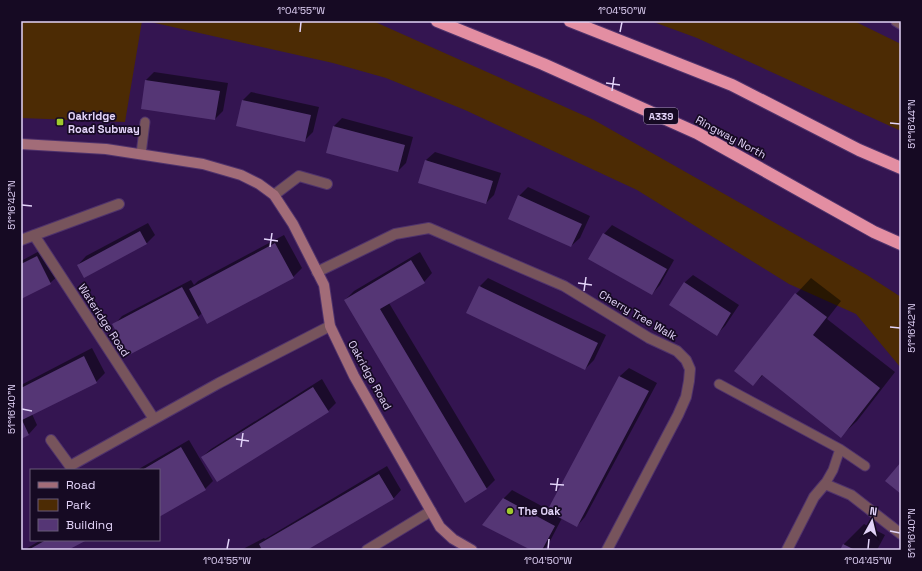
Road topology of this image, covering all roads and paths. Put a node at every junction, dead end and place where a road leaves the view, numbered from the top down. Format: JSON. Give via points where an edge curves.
{"nodes":[{"id":1,"x":437,"y":21,"type":"edge"},
{"id":2,"x":570,"y":21,"type":"edge"},
{"id":3,"x":896,"y":21,"type":"edge"},
{"id":4,"x":901,"y":24,"type":"edge"},
{"id":5,"x":145,"y":122,"type":"dead end"},
{"id":6,"x":21,"y":144,"type":"edge"},
{"id":7,"x":859,"y":150,"type":"junction"},
{"id":8,"x":141,"y":154,"type":"junction"},
{"id":9,"x":901,"y":168,"type":"edge"},
{"id":10,"x":901,"y":175,"type":"edge"},
{"id":11,"x":327,"y":184,"type":"dead end"},
{"id":12,"x":274,"y":195,"type":"junction"},
{"id":13,"x":119,"y":204,"type":"dead end"},
{"id":14,"x":874,"y":232,"type":"junction"},
{"id":15,"x":34,"y":235,"type":"junction"},
{"id":16,"x":21,"y":240,"type":"edge"},
{"id":17,"x":901,"y":244,"type":"edge"},
{"id":18,"x":901,"y":254,"type":"edge"},
{"id":19,"x":318,"y":272,"type":"junction"},
{"id":20,"x":330,"y":326,"type":"junction"},
{"id":21,"x":719,"y":384,"type":"dead end"},
{"id":22,"x":154,"y":419,"type":"junction"},
{"id":23,"x":51,"y":440,"type":"dead end"},
{"id":24,"x":840,"y":449,"type":"junction"},
{"id":25,"x":865,"y":466,"type":"dead end"},
{"id":26,"x":825,"y":484,"type":"junction"},
{"id":27,"x":431,"y":511,"type":"junction"},
{"id":28,"x":901,"y":534,"type":"edge"},
{"id":29,"x":367,"y":550,"type":"edge"},
{"id":30,"x":472,"y":550,"type":"edge"},
{"id":31,"x":607,"y":550,"type":"edge"},
{"id":32,"x":787,"y":550,"type":"edge"}],
"edges":[{"from":1,"to":14,"type":"highway","name":"Ringway North","number":"A339","via":[[543,64],[697,133]]},
{"from":2,"to":7,"type":"highway","via":[[732,85]]},
{"from":3,"to":4,"type":"street"},
{"from":5,"to":8,"type":"lane"},
{"from":6,"to":8,"type":"street","name":"Oakridge Road","via":[[106,149]]},
{"from":7,"to":9,"type":"highway"},
{"from":7,"to":10,"type":"highway"},
{"from":8,"to":12,"type":"street","name":"Oakridge Road","via":[[203,164],[241,175]]},
{"from":11,"to":12,"type":"street","via":[[299,176]]},
{"from":12,"to":19,"type":"street","name":"Oakridge Road","via":[[293,224]]},
{"from":13,"to":15,"type":"street"},
{"from":14,"to":17,"type":"highway","number":"A339"},
{"from":14,"to":18,"type":"highway"},
{"from":15,"to":16,"type":"street"},
{"from":15,"to":22,"type":"street","name":"Wateridge Road"},
{"from":19,"to":20,"type":"street","name":"Oakridge Road","via":[[324,285]]},
{"from":19,"to":31,"type":"street","name":"Cherry Tree Walk","via":[[395,234],[429,228],[564,286],[649,338],[677,351],[690,368],[686,397]]},
{"from":20,"to":22,"type":"street"},
{"from":20,"to":27,"type":"street","name":"Oakridge Road","via":[[354,376]]},
{"from":21,"to":24,"type":"lane"},
{"from":22,"to":23,"type":"street","via":[[70,466]]},
{"from":24,"to":25,"type":"lane"},
{"from":24,"to":26,"type":"lane"},
{"from":26,"to":28,"type":"street","via":[[851,495]]},
{"from":26,"to":32,"type":"street","via":[[814,497]]},
{"from":27,"to":29,"type":"street"},
{"from":27,"to":30,"type":"street","name":"Oakridge Road","via":[[440,527],[453,539]]}]}
